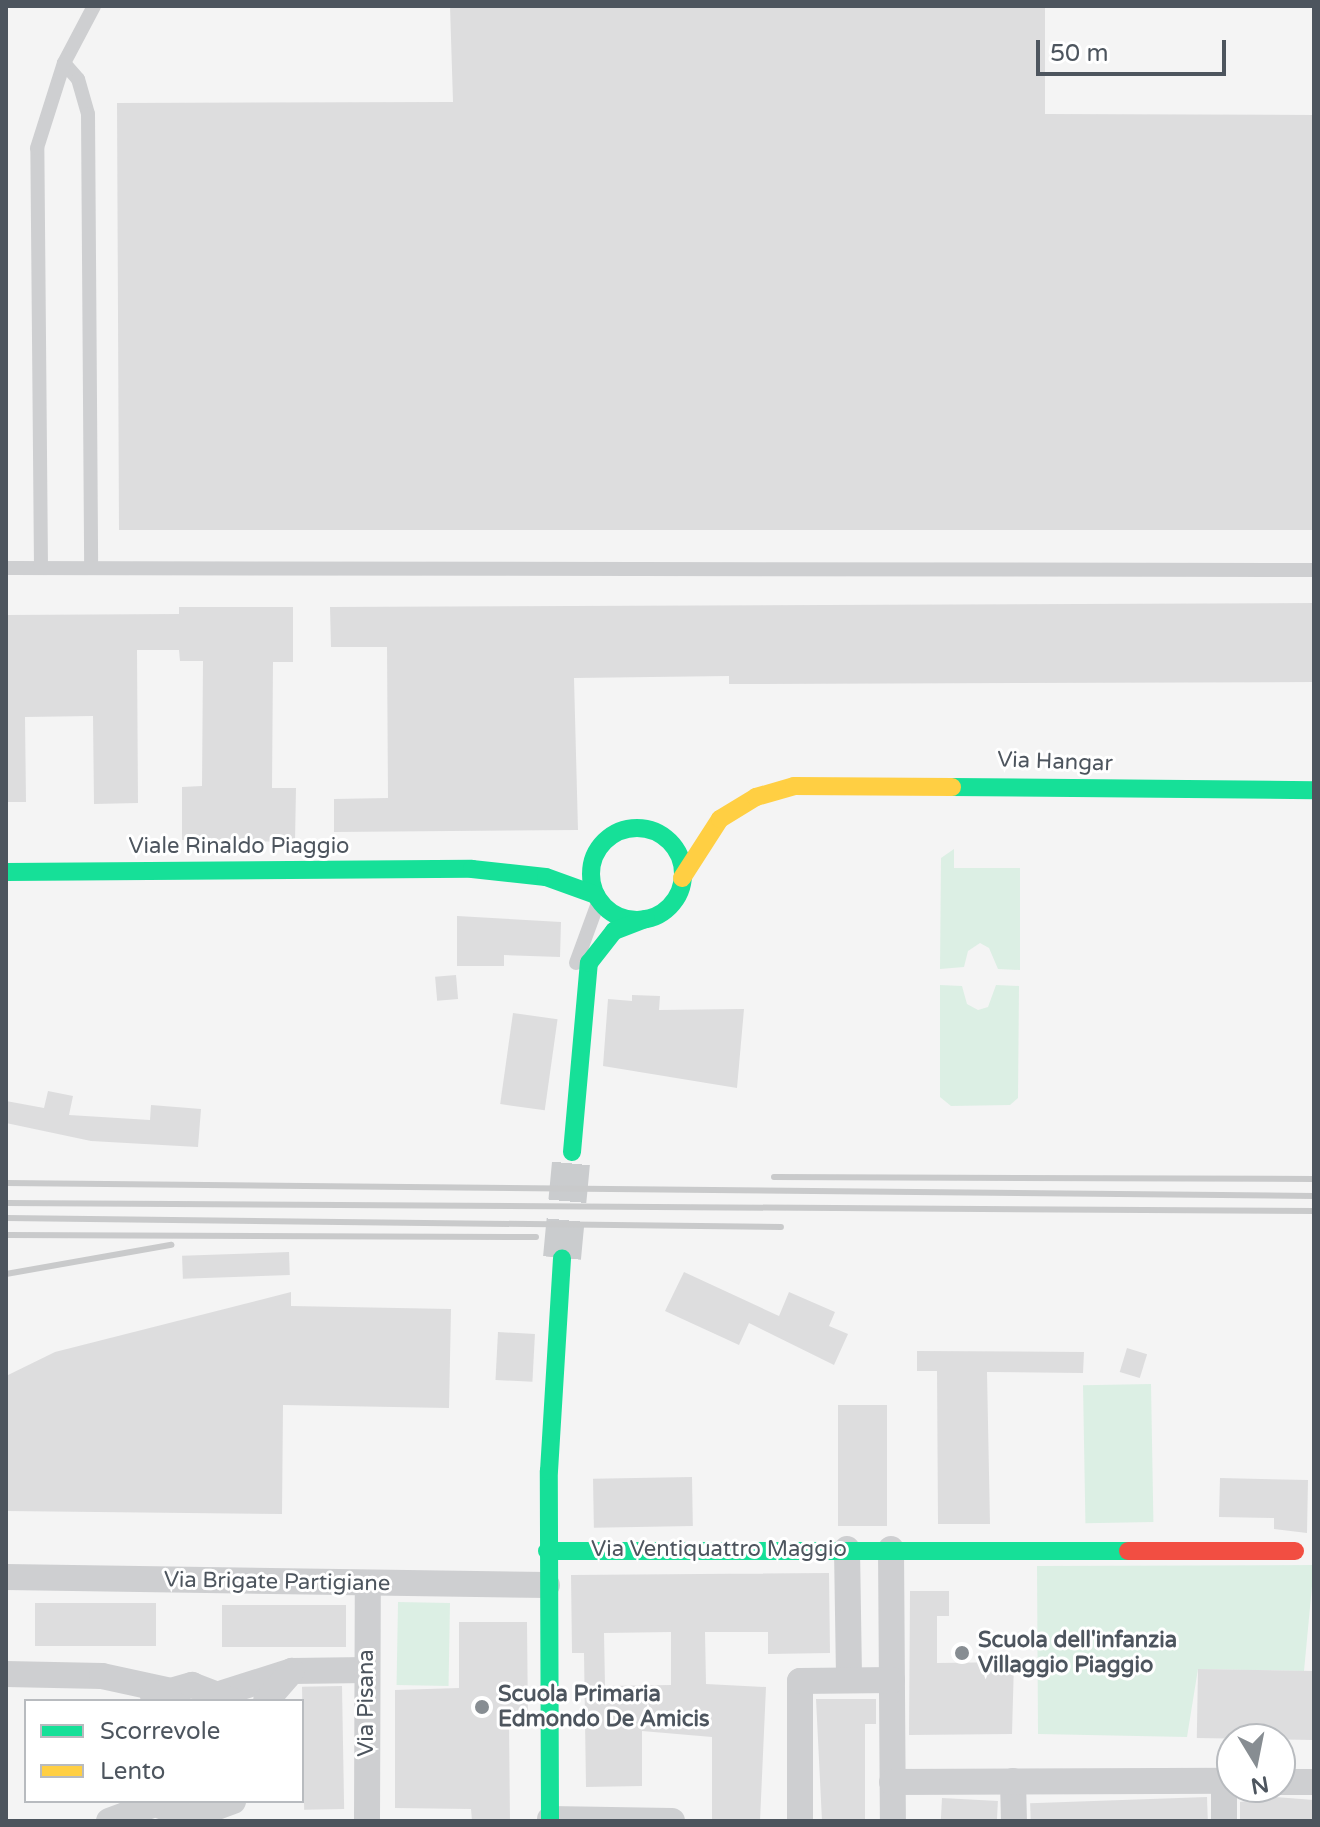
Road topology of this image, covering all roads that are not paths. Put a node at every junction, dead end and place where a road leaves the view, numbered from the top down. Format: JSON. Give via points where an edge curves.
{"nodes":[{"id":1,"x":94,"y":6,"type":"edge"},
{"id":2,"x":64,"y":63,"type":"junction"},
{"id":3,"x":6,"y":568,"type":"edge"},
{"id":4,"x":41,"y":568,"type":"junction"},
{"id":5,"x":91,"y":568,"type":"junction"},
{"id":6,"x":1314,"y":570,"type":"edge"},
{"id":7,"x":794,"y":786,"type":"junction"},
{"id":8,"x":1314,"y":790,"type":"edge"},
{"id":9,"x":659,"y":834,"type":"junction"},
{"id":10,"x":612,"y":836,"type":"junction"},
{"id":11,"x":571,"y":851,"type":"dead end"},
{"id":12,"x":538,"y":857,"type":"dead end"},
{"id":13,"x":472,"y":869,"type":"junction"},
{"id":14,"x":6,"y":872,"type":"edge"},
{"id":15,"x":682,"y":878,"type":"junction"},
{"id":16,"x":597,"y":897,"type":"junction"},
{"id":17,"x":646,"y":919,"type":"junction"},
{"id":18,"x":570,"y":992,"type":"dead end"},
{"id":19,"x":572,"y":1152,"type":"tunnel mouth"},
{"id":20,"x":562,"y":1258,"type":"tunnel mouth"},
{"id":21,"x":847,"y":1549,"type":"junction"},
{"id":22,"x":891,"y":1549,"type":"junction"},
{"id":23,"x":547,"y":1551,"type":"junction"},
{"id":24,"x":1295,"y":1551,"type":"dead end"},
{"id":25,"x":6,"y":1577,"type":"edge"},
{"id":26,"x":368,"y":1584,"type":"junction"},
{"id":27,"x":547,"y":1585,"type":"junction"},
{"id":28,"x":367,"y":1670,"type":"junction"},
{"id":29,"x":292,"y":1671,"type":"junction"},
{"id":30,"x":6,"y":1674,"type":"edge"},
{"id":31,"x":102,"y":1676,"type":"junction"},
{"id":32,"x":849,"y":1680,"type":"junction"},
{"id":33,"x":892,"y":1680,"type":"junction"},
{"id":34,"x":156,"y":1695,"type":"edge"},
{"id":35,"x":228,"y":1697,"type":"edge"},
{"id":36,"x":117,"y":1699,"type":"edge"},
{"id":37,"x":268,"y":1699,"type":"edge"},
{"id":38,"x":1013,"y":1781,"type":"junction"},
{"id":39,"x":1216,"y":1781,"type":"edge"},
{"id":40,"x":892,"y":1782,"type":"junction"},
{"id":41,"x":150,"y":1803,"type":"edge"},
{"id":42,"x":228,"y":1803,"type":"edge"},
{"id":43,"x":190,"y":1819,"type":"edge"},
{"id":44,"x":550,"y":1820,"type":"edge"},
{"id":45,"x":109,"y":1821,"type":"edge"},
{"id":46,"x":367,"y":1821,"type":"edge"},
{"id":47,"x":672,"y":1821,"type":"edge"},
{"id":48,"x":800,"y":1821,"type":"edge"},
{"id":49,"x":893,"y":1821,"type":"edge"},
{"id":50,"x":1014,"y":1821,"type":"edge"}],
"edges":[{"from":1,"to":2,"type":"lane"},
{"from":2,"to":4,"type":"lane","via":[[37,148]]},
{"from":2,"to":5,"type":"lane","via":[[78,79],[88,114]]},
{"from":3,"to":4,"type":"lane"},
{"from":4,"to":5,"type":"lane"},
{"from":5,"to":6,"type":"lane"},
{"from":7,"to":8,"type":"street","name":"Via Hangar"},
{"from":7,"to":9,"type":"street","name":"Via Hangar","via":[[752,783]]},
{"from":7,"to":15,"type":"street","name":"Via Hangar","via":[[756,797],[720,819]]},
{"from":9,"to":10,"type":"street","via":[[637,829]]},
{"from":9,"to":15,"type":"street","via":[[678,855]]},
{"from":10,"to":11,"type":"street"},
{"from":10,"to":16,"type":"street","via":[[591,867]]},
{"from":12,"to":13,"type":"street","name":"Viale Rinaldo Piaggio"},
{"from":13,"to":14,"type":"street","name":"Viale Rinaldo Piaggio"},
{"from":13,"to":16,"type":"street","name":"Viale Rinaldo Piaggio","via":[[546,877]]},
{"from":15,"to":17,"type":"street","via":[[670,906]]},
{"from":16,"to":17,"type":"street","via":[[617,916]]},
{"from":16,"to":18,"type":"lane","via":[[582,935]]},
{"from":17,"to":19,"type":"street","via":[[614,931],[589,963]]},
{"from":20,"to":23,"type":"street"},
{"from":21,"to":22,"type":"street","name":"Via Ventiquattro Maggio"},
{"from":21,"to":23,"type":"street","name":"Via Ventiquattro Maggio"},
{"from":21,"to":32,"type":"street"},
{"from":22,"to":24,"type":"street","name":"Via Ventiquattro Maggio"},
{"from":22,"to":33,"type":"street"},
{"from":23,"to":27,"type":"street"},
{"from":25,"to":26,"type":"street","name":"Via Brigate Partigiane"},
{"from":26,"to":27,"type":"street","name":"Via Brigate Partigiane"},
{"from":26,"to":28,"type":"street","name":"Via Pisana"},
{"from":27,"to":44,"type":"street"},
{"from":28,"to":29,"type":"street"},
{"from":28,"to":46,"type":"street","name":"Via Pisana"},
{"from":29,"to":35,"type":"street"},
{"from":29,"to":37,"type":"street"},
{"from":30,"to":31,"type":"street"},
{"from":31,"to":34,"type":"street"},
{"from":31,"to":36,"type":"street"},
{"from":32,"to":33,"type":"street"},
{"from":32,"to":48,"type":"street","via":[[800,1681]]},
{"from":33,"to":40,"type":"street"},
{"from":34,"to":35,"type":"street","via":[[192,1685]]},
{"from":38,"to":39,"type":"street"},
{"from":38,"to":40,"type":"street"},
{"from":38,"to":50,"type":"street"},
{"from":40,"to":49,"type":"street"},
{"from":41,"to":43,"type":"street"},
{"from":41,"to":45,"type":"street"},
{"from":42,"to":43,"type":"street"},
{"from":44,"to":47,"type":"street"}]}
